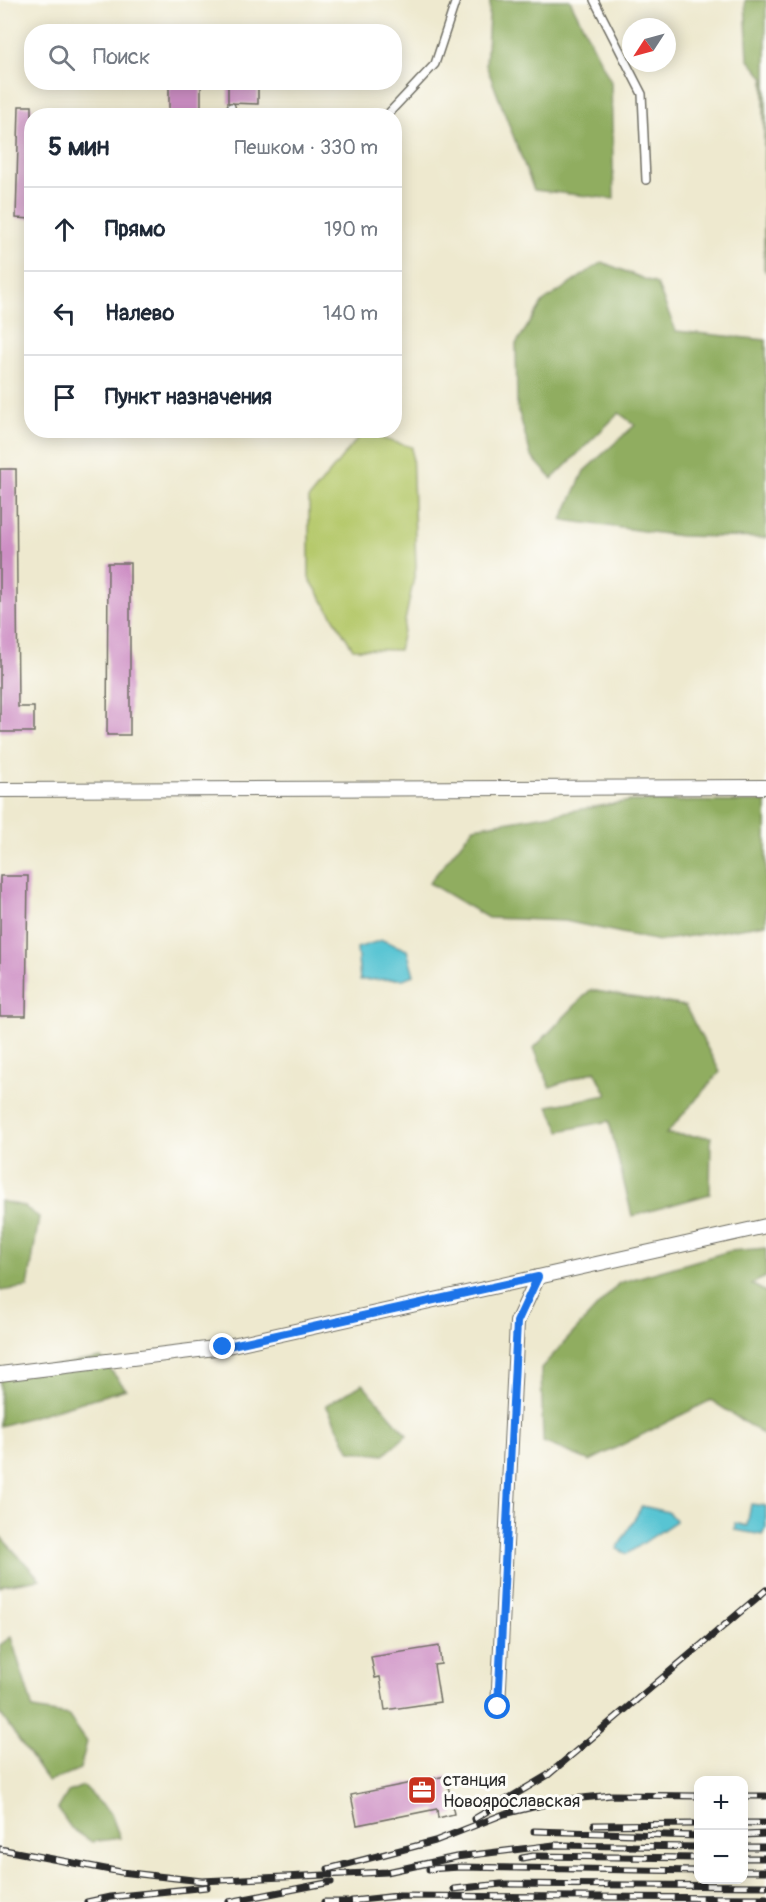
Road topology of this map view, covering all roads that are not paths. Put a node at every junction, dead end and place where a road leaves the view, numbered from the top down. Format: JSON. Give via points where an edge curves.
{"nodes":[{"id":1,"x":456,"y":0,"type":"edge"},
{"id":2,"x":594,"y":0,"type":"edge"},
{"id":3,"x":394,"y":108,"type":"edge"},
{"id":4,"x":646,"y":180,"type":"dead end"},
{"id":5,"x":766,"y":787,"type":"edge"},
{"id":6,"x":0,"y":790,"type":"edge"},
{"id":7,"x":766,"y":1226,"type":"edge"},
{"id":8,"x":538,"y":1277,"type":"junction"},
{"id":9,"x":0,"y":1374,"type":"edge"},
{"id":10,"x":498,"y":1707,"type":"dead end"}],
"edges":[{"from":1,"to":3,"type":"lane","via":[[435,64]]},
{"from":2,"to":4,"type":"lane","via":[[642,94]]},
{"from":5,"to":6,"type":"street"},
{"from":7,"to":8,"type":"street"},
{"from":8,"to":9,"type":"street","via":[[223,1347]]},
{"from":8,"to":10,"type":"street","via":[[517,1322]]}]}
